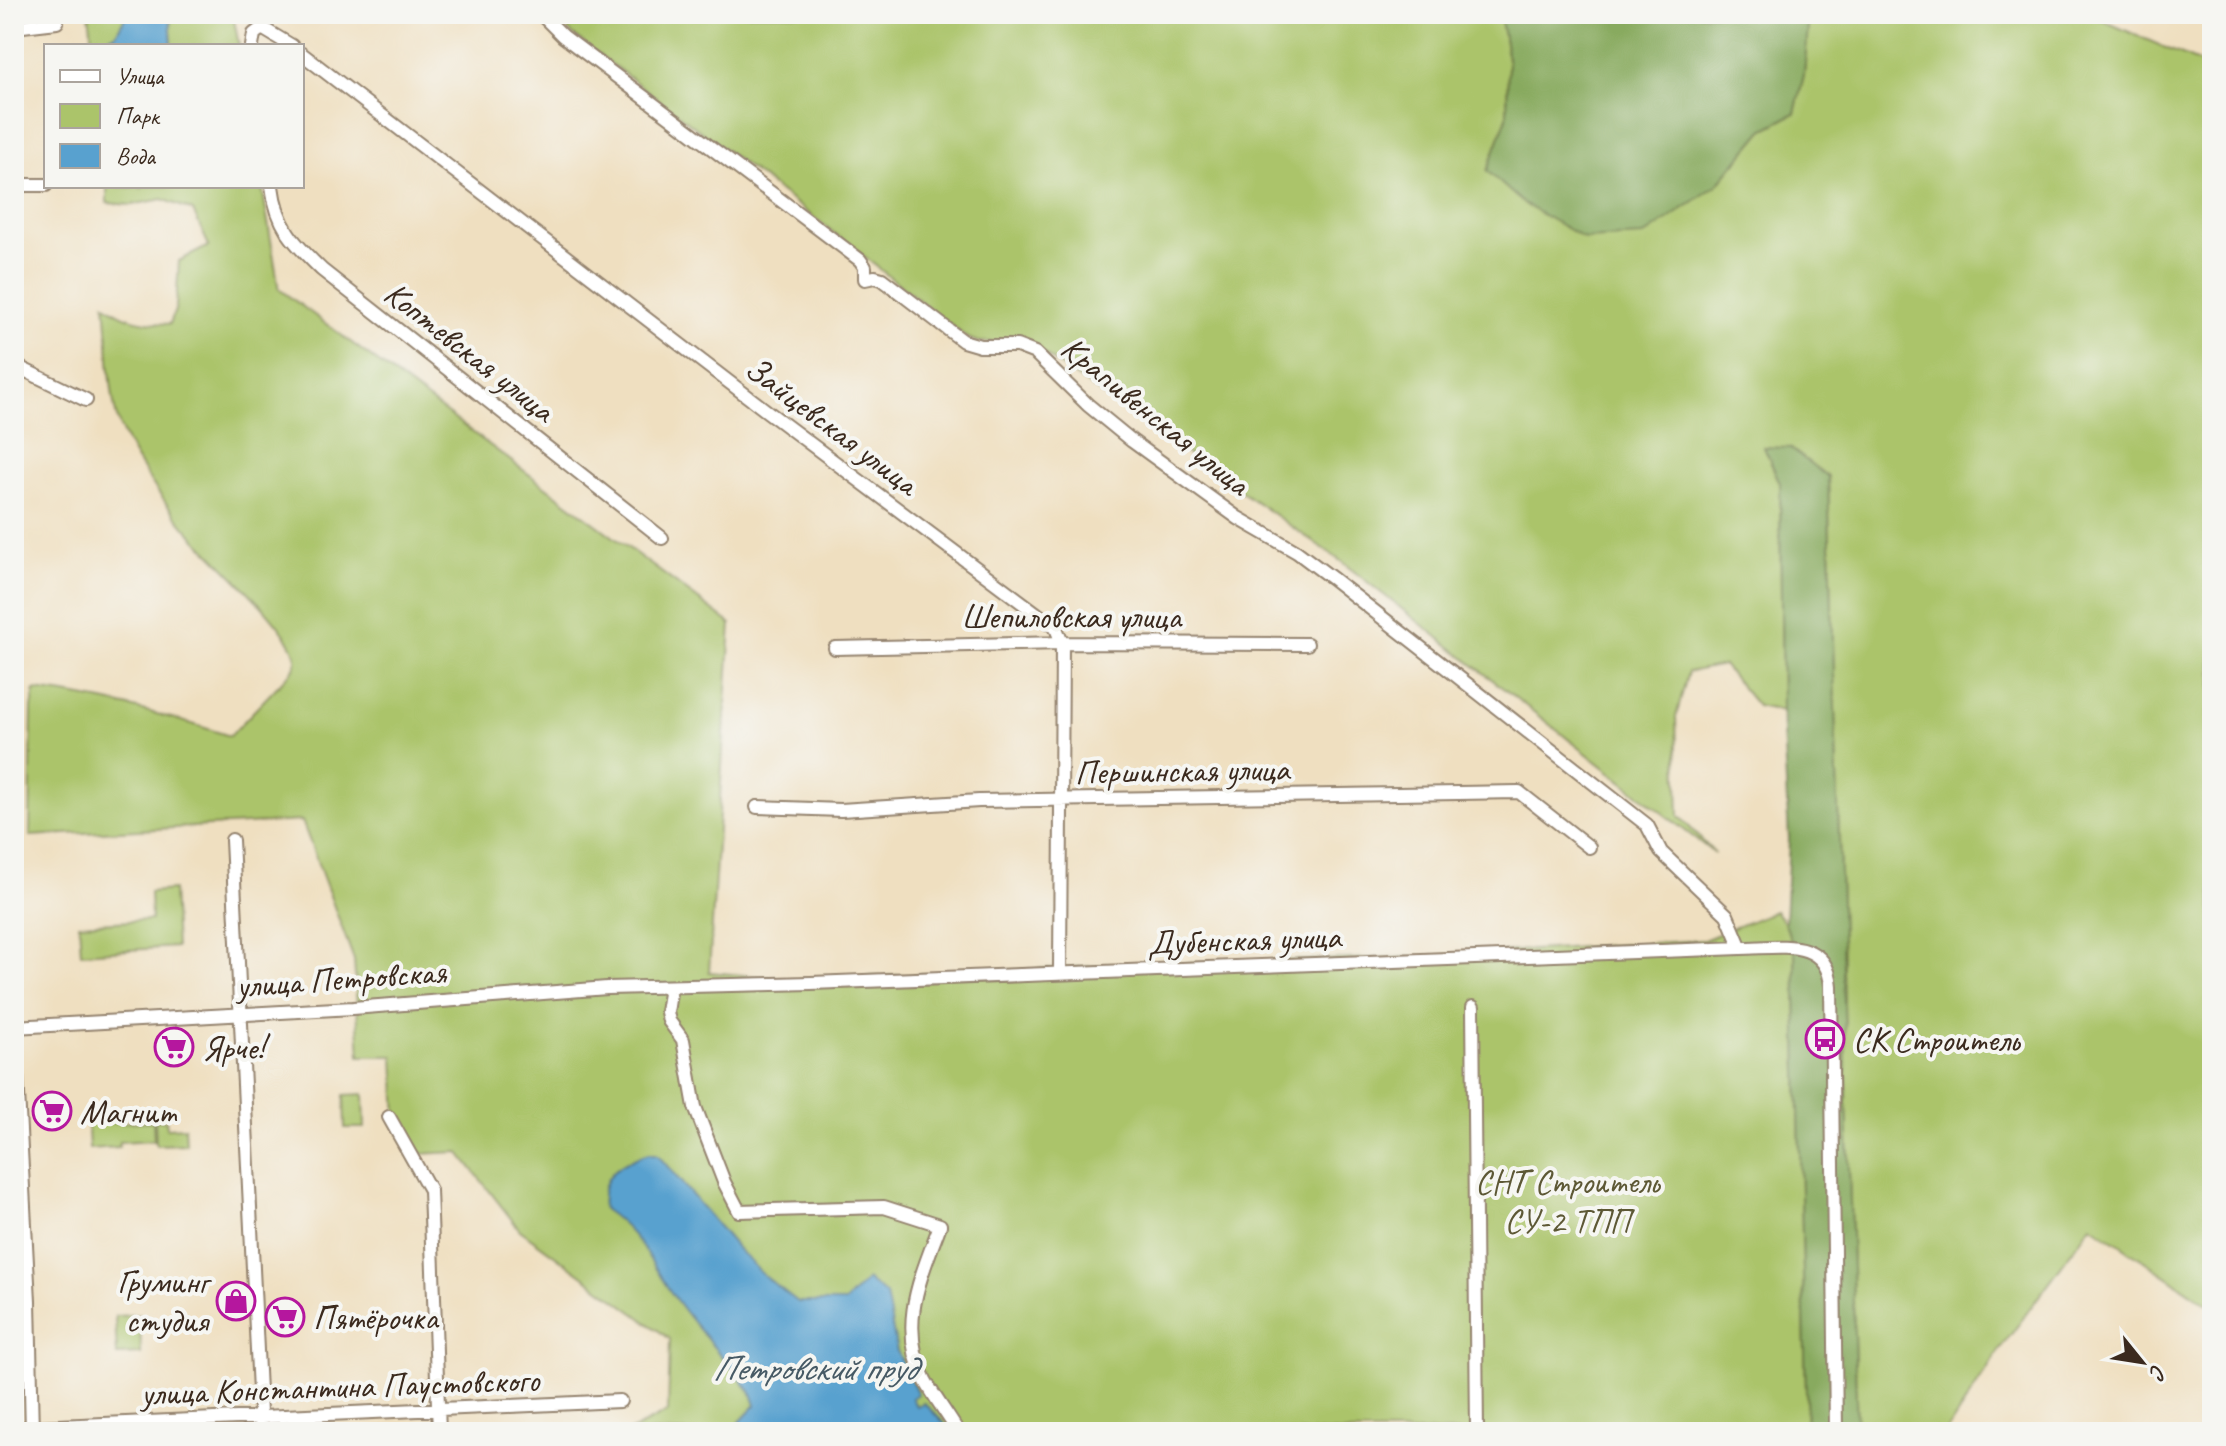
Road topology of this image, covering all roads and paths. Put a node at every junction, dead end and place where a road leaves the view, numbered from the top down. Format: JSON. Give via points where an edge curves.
{"nodes":[{"id":1,"x":541,"y":14,"type":"edge"},
{"id":2,"x":57,"y":22,"type":"dead end"},
{"id":3,"x":14,"y":27,"type":"edge"},
{"id":4,"x":252,"y":44,"type":"edge"},
{"id":5,"x":289,"y":44,"type":"edge"},
{"id":6,"x":304,"y":56,"type":"edge"},
{"id":7,"x":14,"y":185,"type":"edge"},
{"id":8,"x":44,"y":185,"type":"edge"},
{"id":9,"x":272,"y":188,"type":"edge"},
{"id":10,"x":14,"y":365,"type":"edge"},
{"id":11,"x":86,"y":400,"type":"dead end"},
{"id":12,"x":662,"y":538,"type":"dead end"},
{"id":13,"x":1062,"y":643,"type":"junction"},
{"id":14,"x":1307,"y":644,"type":"dead end"},
{"id":15,"x":835,"y":648,"type":"dead end"},
{"id":16,"x":1061,"y":800,"type":"junction"},
{"id":17,"x":757,"y":807,"type":"dead end"},
{"id":18,"x":232,"y":840,"type":"dead end"},
{"id":19,"x":1589,"y":847,"type":"dead end"},
{"id":20,"x":1741,"y":948,"type":"junction"},
{"id":21,"x":1060,"y":973,"type":"junction"},
{"id":22,"x":671,"y":987,"type":"junction"},
{"id":23,"x":1473,"y":1007,"type":"dead end"},
{"id":24,"x":242,"y":1014,"type":"junction"},
{"id":25,"x":14,"y":1017,"type":"edge"},
{"id":26,"x":14,"y":1027,"type":"edge"},
{"id":27,"x":389,"y":1117,"type":"dead end"},
{"id":28,"x":620,"y":1401,"type":"dead end"},
{"id":29,"x":438,"y":1411,"type":"junction"},
{"id":30,"x":260,"y":1416,"type":"junction"},
{"id":31,"x":14,"y":1428,"type":"edge"},
{"id":32,"x":32,"y":1430,"type":"edge"},
{"id":33,"x":261,"y":1432,"type":"edge"},
{"id":34,"x":439,"y":1432,"type":"edge"},
{"id":35,"x":958,"y":1432,"type":"edge"},
{"id":36,"x":1477,"y":1432,"type":"edge"},
{"id":37,"x":1836,"y":1432,"type":"edge"}],
"edges":[{"from":1,"to":20,"type":"street","name":"Крапивенская улица","via":[[860,260],[865,279],[882,279],[963,341],[1035,353],[1132,441],[1333,579],[1647,825],[1661,852],[1727,915]]},
{"from":2,"to":3,"type":"street"},
{"from":4,"to":5,"type":"street","via":[[259,28]]},
{"from":6,"to":13,"type":"street","name":"Зайцевская улица","via":[[1046,619]]},
{"from":7,"to":8,"type":"street"},
{"from":9,"to":12,"type":"street","name":"Коптевская улица","via":[[284,229],[322,270]]},
{"from":10,"to":11,"type":"street"},
{"from":13,"to":14,"type":"street","name":"Шепиловская улица"},
{"from":13,"to":15,"type":"street","name":"Шепиловская улица"},
{"from":13,"to":16,"type":"street"},
{"from":16,"to":17,"type":"street","name":"Першинская улица","via":[[841,810]]},
{"from":16,"to":19,"type":"street","name":"Першинская улица","via":[[1519,792]]},
{"from":16,"to":21,"type":"street"},
{"from":18,"to":24,"type":"street"},
{"from":20,"to":21,"type":"street","name":"Дубенская улица"},
{"from":20,"to":37,"type":"street","name":"Дубенская улица","via":[[1793,948],[1818,955],[1831,986]]},
{"from":21,"to":22,"type":"street","name":"Дубенская улица"},
{"from":22,"to":24,"type":"street","name":"улица Петровская","via":[[543,991]]},
{"from":22,"to":35,"type":"street","via":[[667,1012],[683,1040],[695,1107],[739,1211],[884,1207],[940,1225],[911,1309],[912,1334],[923,1375]]},
{"from":23,"to":36,"type":"street"},
{"from":24,"to":26,"type":"street","name":"улица Петровская"},
{"from":24,"to":30,"type":"street"},
{"from":25,"to":26,"type":"street"},
{"from":26,"to":32,"type":"street"},
{"from":27,"to":29,"type":"street","via":[[430,1190]]},
{"from":28,"to":29,"type":"street","name":"улица Константина Паустовского"},
{"from":29,"to":30,"type":"street","name":"улица Константина Паустовского"},
{"from":29,"to":34,"type":"street"},
{"from":30,"to":32,"type":"street","name":"улица Константина Паустовского"},
{"from":30,"to":33,"type":"street"},
{"from":31,"to":32,"type":"street","name":"улица Константина Паустовского"}]}
